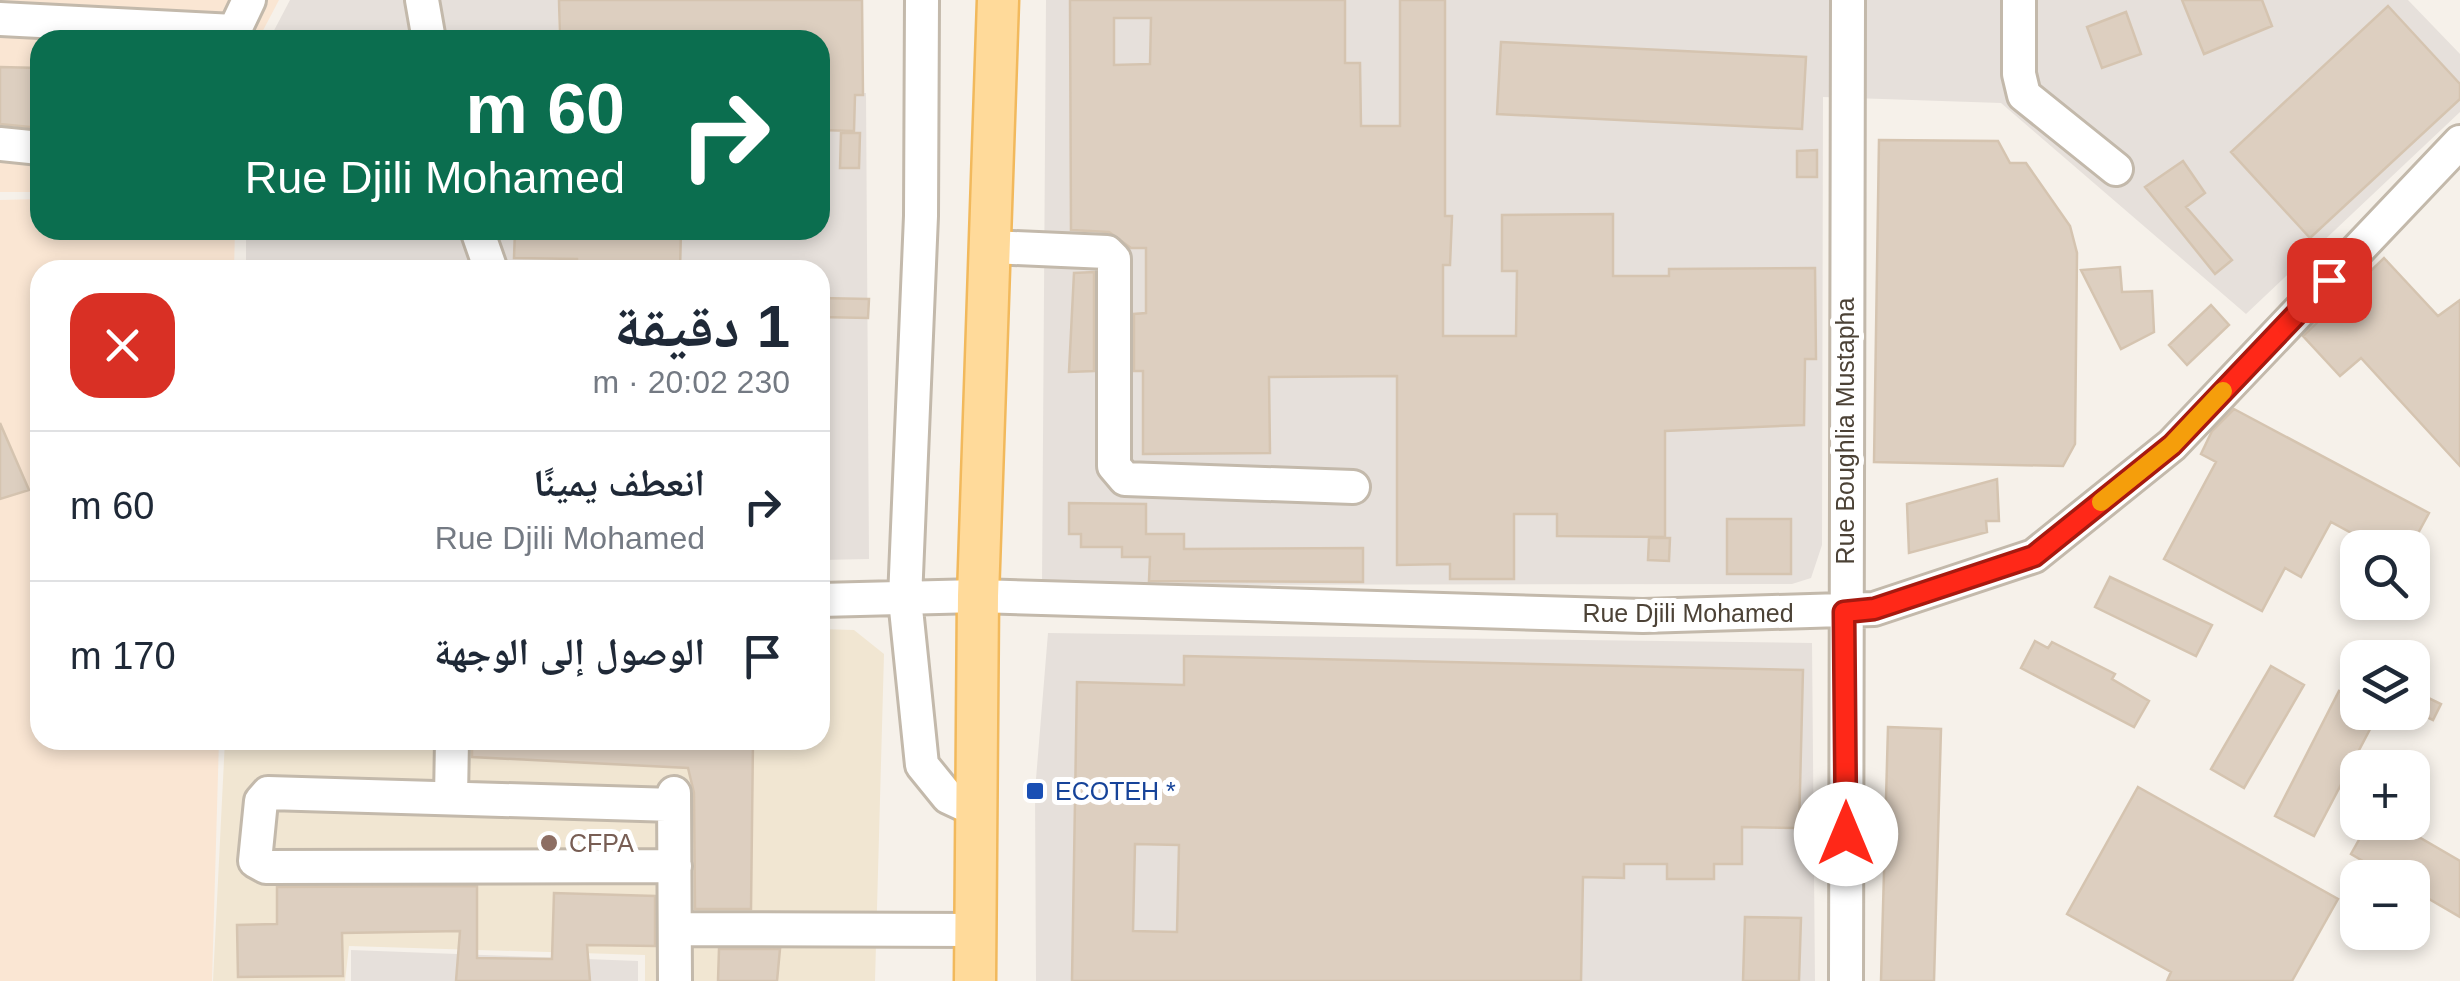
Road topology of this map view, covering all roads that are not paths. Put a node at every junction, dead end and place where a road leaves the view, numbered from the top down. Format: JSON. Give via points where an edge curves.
{"nodes":[{"id":1,"x":249,"y":0,"type":"edge"},
{"id":2,"x":422,"y":0,"type":"edge"},
{"id":3,"x":922,"y":0,"type":"edge"},
{"id":4,"x":998,"y":0,"type":"edge"},
{"id":5,"x":1848,"y":0,"type":"edge"},
{"id":6,"x":2019,"y":0,"type":"edge"},
{"id":7,"x":0,"y":19,"type":"edge"},
{"id":8,"x":150,"y":30,"type":"edge"},
{"id":9,"x":235,"y":30,"type":"edge"},
{"id":10,"x":427,"y":30,"type":"edge"},
{"id":11,"x":2460,"y":142,"type":"edge"},
{"id":12,"x":0,"y":144,"type":"edge"},
{"id":13,"x":30,"y":147,"type":"edge"},
{"id":14,"x":2116,"y":169,"type":"dead end"},
{"id":15,"x":991,"y":247,"type":"junction"},
{"id":16,"x":1353,"y":487,"type":"dead end"},
{"id":17,"x":978,"y":596,"type":"junction"},
{"id":18,"x":905,"y":599,"type":"junction"},
{"id":19,"x":830,"y":600,"type":"edge"},
{"id":20,"x":1844,"y":612,"type":"junction"},
{"id":21,"x":452,"y":750,"type":"edge"},
{"id":22,"x":451,"y":798,"type":"junction"},
{"id":23,"x":978,"y":811,"type":"junction"},
{"id":24,"x":675,"y":866,"type":"junction"},
{"id":25,"x":675,"y":929,"type":"junction"},
{"id":26,"x":976,"y":930,"type":"junction"},
{"id":27,"x":675,"y":981,"type":"edge"},
{"id":28,"x":974,"y":981,"type":"edge"},
{"id":29,"x":1846,"y":981,"type":"edge"}],
"edges":[{"from":1,"to":9,"type":"street"},
{"from":2,"to":10,"type":"street"},
{"from":3,"to":18,"type":"street","via":[[921,216]]},
{"from":4,"to":15,"type":"main road"},
{"from":5,"to":20,"type":"street","name":"Rue Boughlia Mustapha"},
{"from":6,"to":14,"type":"street","via":[[2024,95]]},
{"from":7,"to":8,"type":"street"},
{"from":11,"to":20,"type":"street","name":"Rue Djili Mohamed","via":[[2172,445],[2034,556],[1874,609]]},
{"from":12,"to":13,"type":"street"},
{"from":15,"to":16,"type":"street","via":[[1107,252],[1114,259],[1114,466],[1126,480]]},
{"from":15,"to":17,"type":"main road"},
{"from":17,"to":18,"type":"street","name":"Rue Djili Mohamed"},
{"from":17,"to":20,"type":"street","name":"Rue Djili Mohamed","via":[[1644,616]]},
{"from":17,"to":23,"type":"main road"},
{"from":18,"to":19,"type":"street","name":"Rue Djili Mohamed"},
{"from":18,"to":23,"type":"street","via":[[922,765],[948,797]]},
{"from":20,"to":29,"type":"street","name":"Rue Boughlia Mustapha"},
{"from":21,"to":22,"type":"street"},
{"from":22,"to":24,"type":"street","via":[[674,799]]},
{"from":22,"to":24,"type":"street","via":[[268,793],[261,801],[255,861],[266,867]]},
{"from":23,"to":26,"type":"main road"},
{"from":24,"to":25,"type":"street"},
{"from":25,"to":26,"type":"street"},
{"from":25,"to":27,"type":"street"},
{"from":26,"to":28,"type":"main road"}]}
